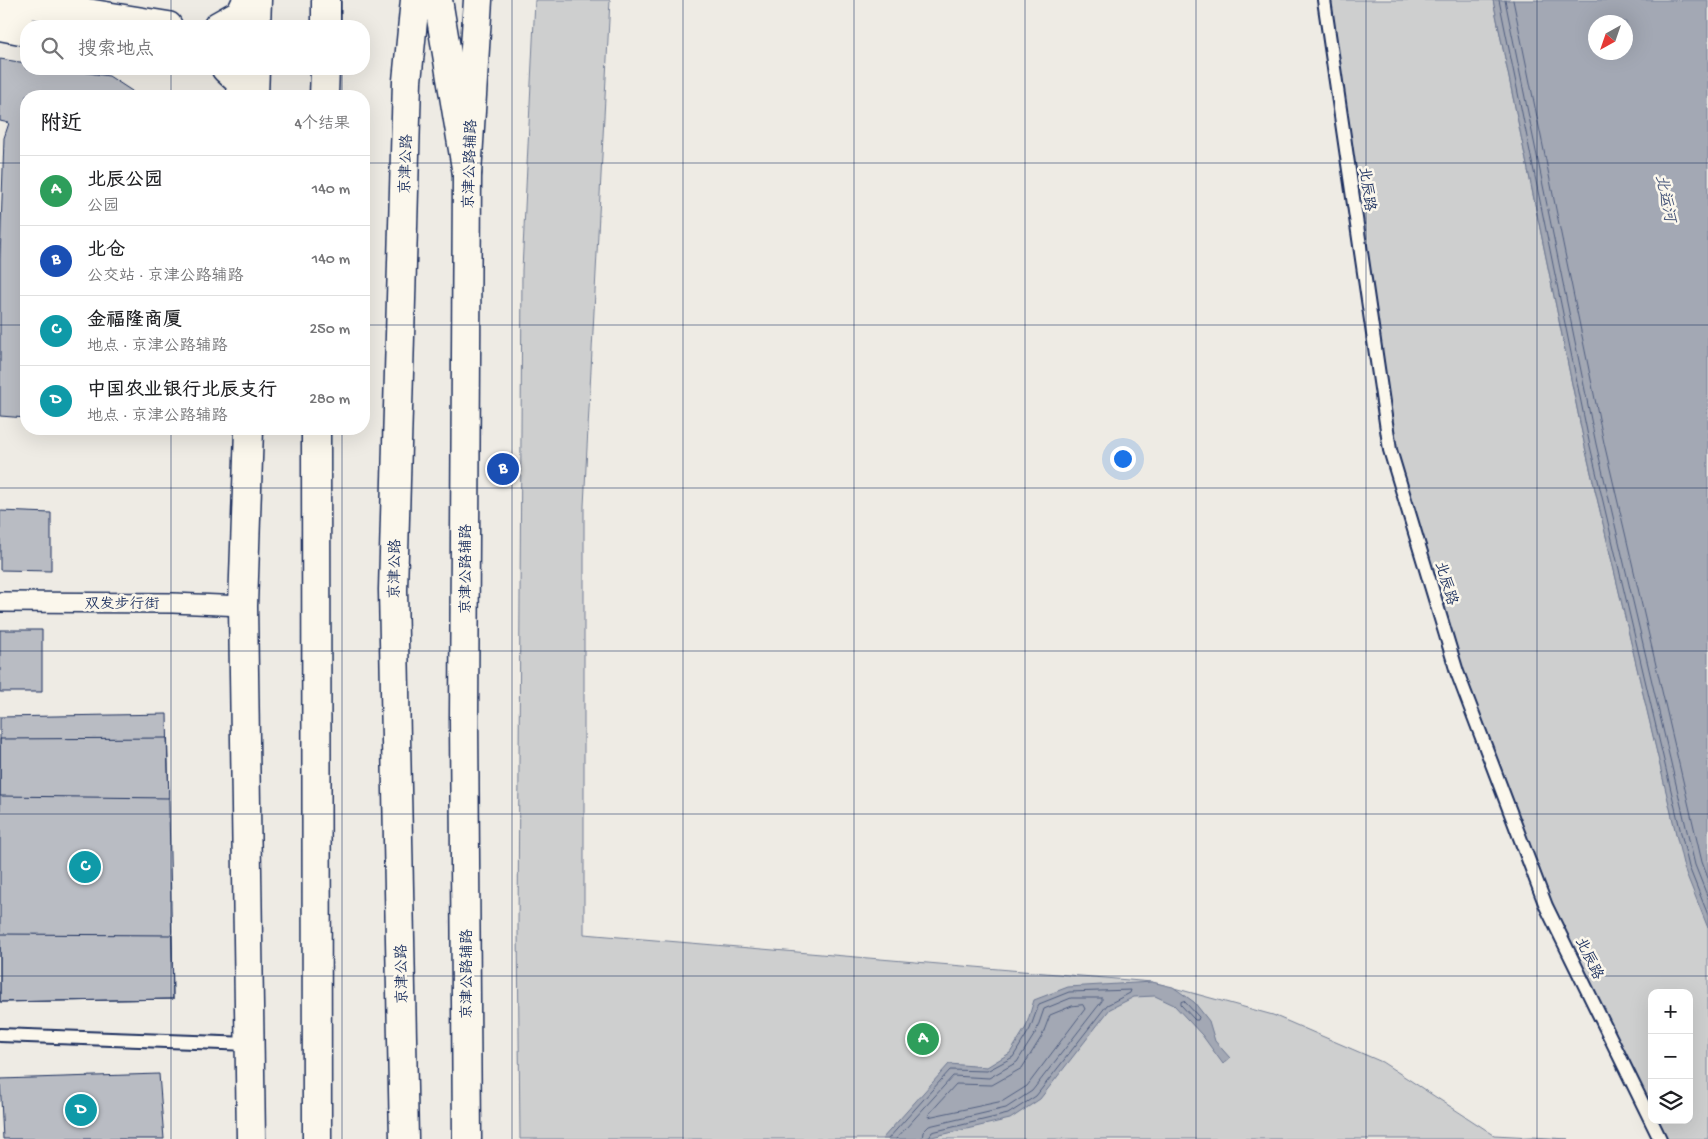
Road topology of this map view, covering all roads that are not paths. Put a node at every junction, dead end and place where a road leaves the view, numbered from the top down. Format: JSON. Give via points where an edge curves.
{"nodes":[{"id":1,"x":5,"y":0,"type":"edge"},
{"id":2,"x":247,"y":0,"type":"edge"},
{"id":3,"x":257,"y":0,"type":"edge"},
{"id":4,"x":326,"y":0,"type":"edge"},
{"id":5,"x":415,"y":0,"type":"edge"},
{"id":6,"x":438,"y":0,"type":"edge"},
{"id":7,"x":478,"y":0,"type":"edge"},
{"id":8,"x":1324,"y":0,"type":"edge"},
{"id":9,"x":130,"y":20,"type":"edge"},
{"id":10,"x":228,"y":20,"type":"edge"},
{"id":11,"x":256,"y":20,"type":"edge"},
{"id":12,"x":326,"y":20,"type":"edge"},
{"id":13,"x":0,"y":26,"type":"edge"},
{"id":14,"x":20,"y":29,"type":"edge"},
{"id":15,"x":233,"y":75,"type":"edge"},
{"id":16,"x":255,"y":75,"type":"edge"},
{"id":17,"x":324,"y":75,"type":"edge"},
{"id":18,"x":243,"y":90,"type":"edge"},
{"id":19,"x":254,"y":90,"type":"edge"},
{"id":20,"x":324,"y":90,"type":"edge"},
{"id":21,"x":467,"y":174,"type":"junction"},
{"id":22,"x":249,"y":435,"type":"edge"},
{"id":23,"x":316,"y":435,"type":"edge"},
{"id":24,"x":0,"y":602,"type":"edge"},
{"id":25,"x":244,"y":606,"type":"junction"},
{"id":26,"x":0,"y":1036,"type":"edge"},
{"id":27,"x":250,"y":1044,"type":"junction"},
{"id":28,"x":252,"y":1139,"type":"edge"},
{"id":29,"x":318,"y":1139,"type":"edge"},
{"id":30,"x":404,"y":1139,"type":"edge"},
{"id":31,"x":468,"y":1139,"type":"edge"},
{"id":32,"x":1660,"y":1139,"type":"edge"}],
"edges":[{"from":1,"to":9,"type":"main road"},
{"from":2,"to":10,"type":"main road","via":[[241,12]]},
{"from":3,"to":11,"type":"main road"},
{"from":4,"to":12,"type":"main road"},
{"from":5,"to":30,"type":"main road","name":"京津公路","via":[[407,81],[393,590]]},
{"from":6,"to":21,"type":"main road"},
{"from":7,"to":21,"type":"main road","name":"京津公路辅路"},
{"from":8,"to":32,"type":"lane","name":"北辰路","via":[[1390,450],[1457,672],[1546,906]]},
{"from":13,"to":14,"type":"main road"},
{"from":15,"to":18,"type":"main road"},
{"from":16,"to":19,"type":"main road"},
{"from":17,"to":20,"type":"main road"},
{"from":21,"to":31,"type":"main road","name":"京津公路辅路","via":[[464,720]]},
{"from":22,"to":25,"type":"main road"},
{"from":23,"to":29,"type":"main road"},
{"from":24,"to":25,"type":"street","name":"双发步行街"},
{"from":25,"to":27,"type":"main road"},
{"from":26,"to":27,"type":"lane"},
{"from":27,"to":28,"type":"main road"}]}
